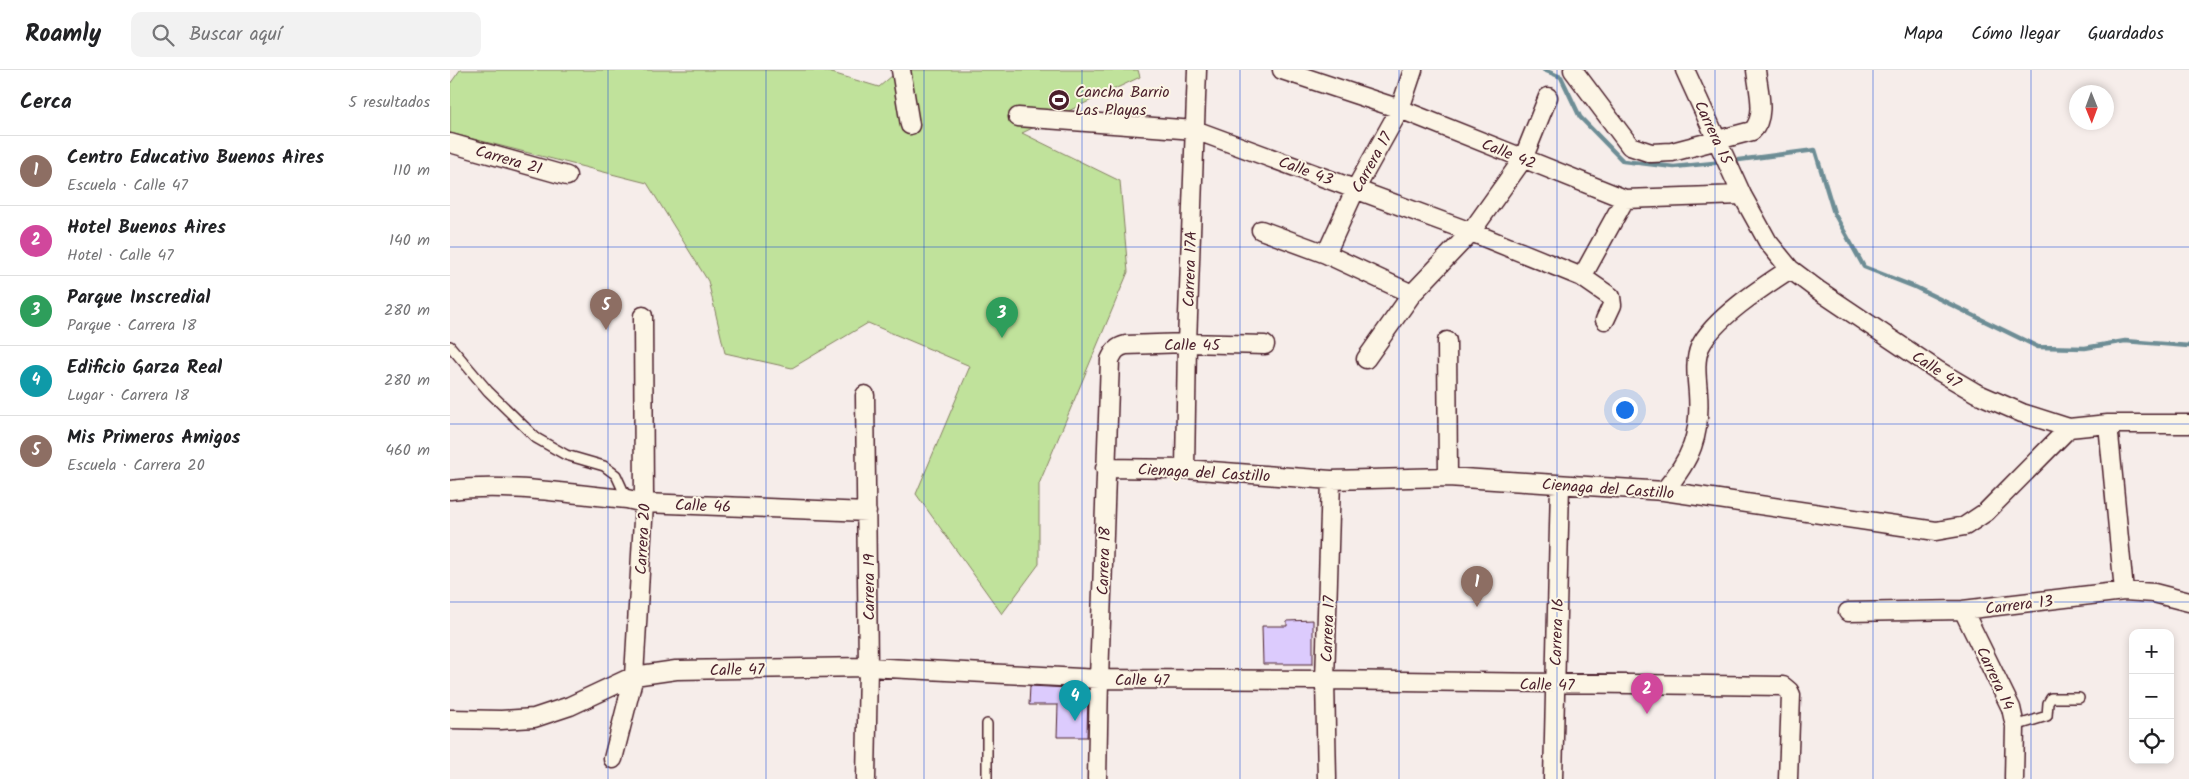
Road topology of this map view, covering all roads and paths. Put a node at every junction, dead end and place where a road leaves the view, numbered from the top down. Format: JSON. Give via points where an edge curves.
{"nodes":[{"id":1,"x":902,"y":70,"type":"edge"},
{"id":2,"x":1197,"y":70,"type":"edge"},
{"id":3,"x":1282,"y":70,"type":"edge"},
{"id":4,"x":1413,"y":70,"type":"edge"},
{"id":5,"x":1573,"y":70,"type":"edge"},
{"id":6,"x":1685,"y":70,"type":"edge"},
{"id":7,"x":1756,"y":70,"type":"edge"},
{"id":8,"x":1548,"y":97,"type":"dead end"},
{"id":9,"x":1400,"y":109,"type":"junction"},
{"id":10,"x":1018,"y":117,"type":"dead end"},
{"id":11,"x":910,"y":125,"type":"dead end"},
{"id":12,"x":1195,"y":130,"type":"junction"},
{"id":13,"x":450,"y":143,"type":"edge"},
{"id":14,"x":1721,"y":147,"type":"junction"},
{"id":15,"x":1523,"y":159,"type":"junction"},
{"id":16,"x":567,"y":176,"type":"dead end"},
{"id":17,"x":1356,"y":188,"type":"junction"},
{"id":18,"x":1742,"y":196,"type":"junction"},
{"id":19,"x":1625,"y":198,"type":"junction"},
{"id":20,"x":1261,"y":230,"type":"dead end"},
{"id":21,"x":1471,"y":232,"type":"junction"},
{"id":22,"x":1326,"y":254,"type":"junction"},
{"id":23,"x":1790,"y":270,"type":"junction"},
{"id":24,"x":1582,"y":278,"type":"junction"},
{"id":25,"x":1412,"y":294,"type":"junction"},
{"id":26,"x":643,"y":316,"type":"dead end"},
{"id":27,"x":1605,"y":320,"type":"dead end"},
{"id":28,"x":1447,"y":341,"type":"dead end"},
{"id":29,"x":1187,"y":343,"type":"junction"},
{"id":30,"x":1265,"y":345,"type":"dead end"},
{"id":31,"x":450,"y":346,"type":"edge"},
{"id":32,"x":1118,"y":346,"type":"joint"},
{"id":33,"x":1366,"y":359,"type":"dead end"},
{"id":34,"x":865,"y":396,"type":"dead end"},
{"id":35,"x":2108,"y":424,"type":"junction"},
{"id":36,"x":2189,"y":424,"type":"edge"},
{"id":37,"x":2068,"y":428,"type":"junction"},
{"id":38,"x":1106,"y":468,"type":"junction"},
{"id":39,"x":1185,"y":469,"type":"junction"},
{"id":40,"x":1448,"y":478,"type":"junction"},
{"id":41,"x":1331,"y":480,"type":"junction"},
{"id":42,"x":1560,"y":485,"type":"junction"},
{"id":43,"x":450,"y":490,"type":"edge"},
{"id":44,"x":1664,"y":491,"type":"junction"},
{"id":45,"x":636,"y":501,"type":"junction"},
{"id":46,"x":867,"y":512,"type":"junction"},
{"id":47,"x":2124,"y":592,"type":"junction"},
{"id":48,"x":2189,"y":602,"type":"edge"},
{"id":49,"x":1964,"y":610,"type":"junction"},
{"id":50,"x":1848,"y":612,"type":"dead end"},
{"id":51,"x":868,"y":667,"type":"junction"},
{"id":52,"x":634,"y":676,"type":"junction"},
{"id":53,"x":1099,"y":679,"type":"junction"},
{"id":54,"x":1325,"y":680,"type":"junction"},
{"id":55,"x":1554,"y":684,"type":"junction"},
{"id":56,"x":2079,"y":698,"type":"dead end"},
{"id":57,"x":450,"y":718,"type":"edge"},
{"id":58,"x":987,"y":724,"type":"dead end"},
{"id":59,"x":2015,"y":726,"type":"junction"},
{"id":60,"x":613,"y":759,"type":"dead end"},
{"id":61,"x":866,"y":779,"type":"edge"},
{"id":62,"x":987,"y":779,"type":"edge"},
{"id":63,"x":1097,"y":779,"type":"edge"},
{"id":64,"x":1326,"y":779,"type":"edge"},
{"id":65,"x":1553,"y":779,"type":"edge"},
{"id":66,"x":1788,"y":779,"type":"edge"},
{"id":67,"x":2014,"y":779,"type":"edge"}],
"edges":[{"from":1,"to":11,"type":"street"},
{"from":2,"to":12,"type":"street","name":"Carrera 17A"},
{"from":3,"to":9,"type":"street","name":"Calle 42"},
{"from":4,"to":9,"type":"street","name":"Carrera 17"},
{"from":5,"to":14,"type":"street","via":[[1630,146],[1651,153]]},
{"from":6,"to":14,"type":"street","name":"Carrera 15"},
{"from":7,"to":14,"type":"street","via":[[1759,124]]},
{"from":8,"to":15,"type":"street"},
{"from":9,"to":15,"type":"street","name":"Calle 42"},
{"from":9,"to":17,"type":"street","name":"Carrera 17"},
{"from":10,"to":12,"type":"street","name":"Calle 43"},
{"from":12,"to":17,"type":"street","name":"Calle 43"},
{"from":12,"to":29,"type":"street","name":"Carrera 17A"},
{"from":13,"to":16,"type":"street","name":"Carrera 21"},
{"from":14,"to":18,"type":"street","name":"Carrera 15"},
{"from":15,"to":19,"type":"street","name":"Calle 42"},
{"from":15,"to":21,"type":"street"},
{"from":17,"to":21,"type":"street","name":"Calle 43"},
{"from":17,"to":22,"type":"street","name":"Carrera 17"},
{"from":18,"to":19,"type":"street","name":"Calle 42"},
{"from":18,"to":23,"type":"street","name":"Calle 47","via":[[1768,242]]},
{"from":19,"to":24,"type":"street"},
{"from":20,"to":22,"type":"street"},
{"from":21,"to":24,"type":"street","name":"Calle 43"},
{"from":21,"to":25,"type":"street"},
{"from":22,"to":25,"type":"street"},
{"from":23,"to":37,"type":"street","name":"Calle 47","via":[[1976,394]]},
{"from":23,"to":44,"type":"street","via":[[1742,302],[1700,347],[1696,371],[1700,416],[1697,433],[1684,466]]},
{"from":24,"to":27,"type":"street","name":"Calle 43","via":[[1611,297],[1612,305]]},
{"from":25,"to":33,"type":"street"},
{"from":26,"to":45,"type":"street","name":"Carrera 20"},
{"from":28,"to":40,"type":"street"},
{"from":29,"to":30,"type":"street","name":"Calle 45"},
{"from":29,"to":32,"type":"street","name":"Calle 45"},
{"from":29,"to":39,"type":"street","name":"Carrera 17A"},
{"from":31,"to":45,"type":"lane","via":[[536,438],[566,455],[604,466],[616,475]]},
{"from":32,"to":38,"type":"street","name":"Carrera 18","via":[[1110,360]]},
{"from":34,"to":46,"type":"street","name":"Carrera 19"},
{"from":35,"to":36,"type":"street","name":"Calle 47"},
{"from":35,"to":37,"type":"street","name":"Calle 47"},
{"from":35,"to":47,"type":"street"},
{"from":37,"to":44,"type":"street","name":"Cienaga del Castillo","via":[[1986,512],[1965,526],[1936,530]]},
{"from":38,"to":39,"type":"street","name":"Cienaga del Castillo"},
{"from":38,"to":53,"type":"street","name":"Carrera 18"},
{"from":39,"to":41,"type":"street","name":"Cienaga del Castillo"},
{"from":40,"to":41,"type":"street","name":"Cienaga del Castillo"},
{"from":40,"to":42,"type":"street","name":"Cienaga del Castillo"},
{"from":41,"to":54,"type":"street","name":"Carrera 17"},
{"from":42,"to":44,"type":"street","name":"Cienaga del Castillo"},
{"from":42,"to":55,"type":"street","name":"Carrera 16"},
{"from":43,"to":45,"type":"street","name":"Calle 46","via":[[505,488]]},
{"from":45,"to":46,"type":"street","name":"Calle 46"},
{"from":45,"to":52,"type":"street","name":"Carrera 20"},
{"from":46,"to":51,"type":"street","name":"Carrera 19"},
{"from":47,"to":48,"type":"street","name":"Carrera 13","via":[[2154,593]]},
{"from":47,"to":49,"type":"street","name":"Carrera 13"},
{"from":49,"to":50,"type":"street","name":"Carrera 13"},
{"from":49,"to":59,"type":"street","name":"Carrera 14","via":[[2012,708]]},
{"from":51,"to":52,"type":"street","name":"Calle 47","via":[[676,670]]},
{"from":51,"to":53,"type":"street","name":"Calle 47"},
{"from":51,"to":61,"type":"street","name":"Carrera 19"},
{"from":52,"to":57,"type":"street","name":"Calle 47","via":[[570,706],[534,718]]},
{"from":52,"to":60,"type":"street","name":"Carrera 20"},
{"from":53,"to":54,"type":"street","name":"Calle 47"},
{"from":53,"to":63,"type":"street","name":"Carrera 18"},
{"from":54,"to":55,"type":"street","name":"Calle 47"},
{"from":54,"to":64,"type":"street","name":"Carrera 17"},
{"from":55,"to":65,"type":"street","name":"Carrera 16"},
{"from":55,"to":66,"type":"street","name":"Calle 47","via":[[1782,686],[1791,695]]},
{"from":56,"to":59,"type":"lane","via":[[2052,698],[2048,703],[2047,716]]},
{"from":58,"to":62,"type":"lane"},
{"from":59,"to":67,"type":"street","name":"Carrera 14"}]}
